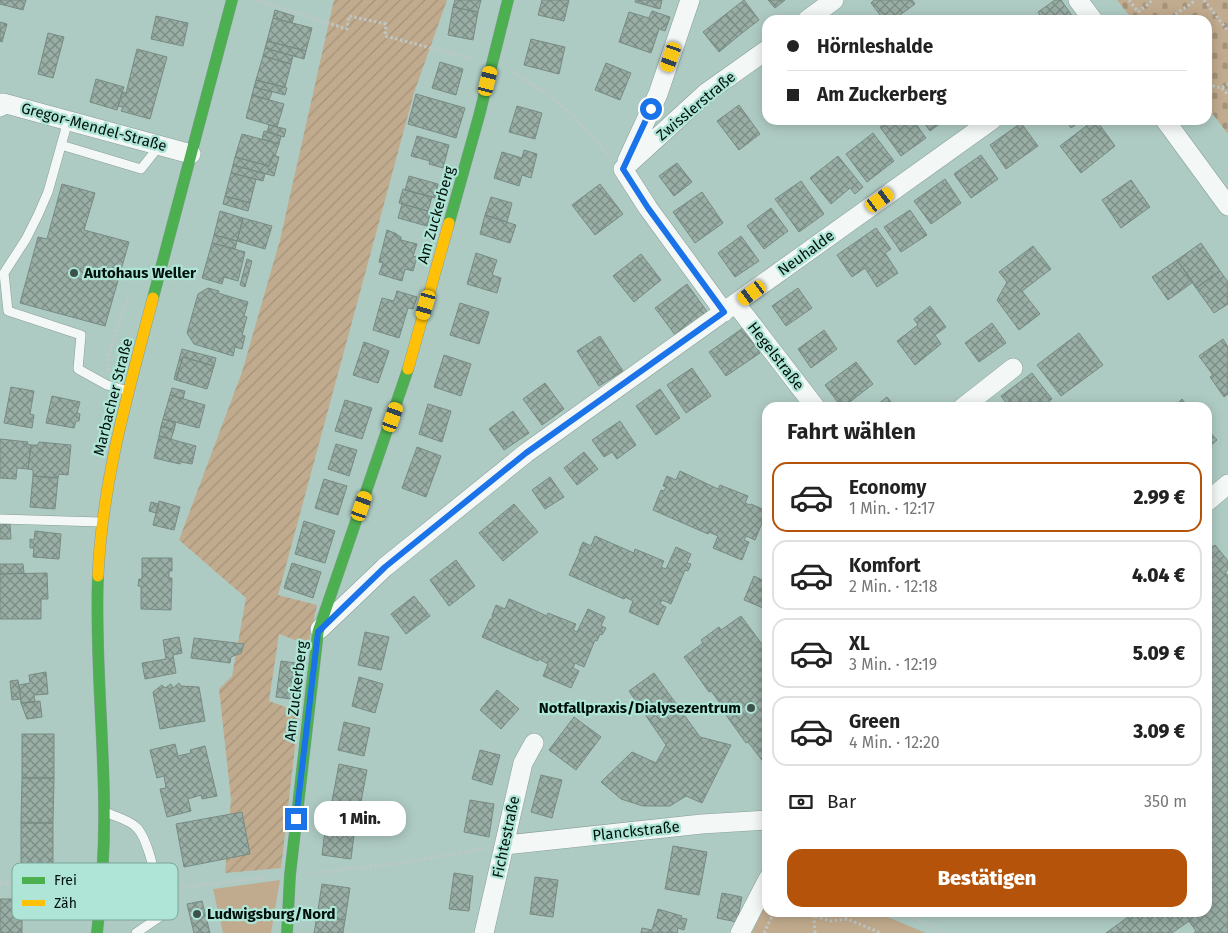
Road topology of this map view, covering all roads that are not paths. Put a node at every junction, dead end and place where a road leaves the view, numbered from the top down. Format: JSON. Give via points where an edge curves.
{"nodes":[{"id":1,"x":232,"y":0,"type":"edge"},
{"id":2,"x":508,"y":0,"type":"edge"},
{"id":3,"x":690,"y":0,"type":"edge"},
{"id":4,"x":834,"y":0,"type":"edge"},
{"id":5,"x":1078,"y":0,"type":"edge"},
{"id":6,"x":814,"y":15,"type":"edge"},
{"id":7,"x":1089,"y":15,"type":"edge"},
{"id":8,"x":762,"y":53,"type":"edge"},
{"id":9,"x":0,"y":107,"type":"edge"},
{"id":10,"x":68,"y":120,"type":"junction"},
{"id":11,"x":985,"y":125,"type":"edge"},
{"id":12,"x":1169,"y":125,"type":"edge"},
{"id":13,"x":61,"y":145,"type":"junction"},
{"id":14,"x":160,"y":145,"type":"junction"},
{"id":15,"x":191,"y":154,"type":"junction"},
{"id":16,"x":623,"y":169,"type":"junction"},
{"id":17,"x":1228,"y":206,"type":"edge"},
{"id":18,"x":730,"y":308,"type":"junction"},
{"id":19,"x":1013,"y":368,"type":"dead end"},
{"id":20,"x":128,"y":391,"type":"junction"},
{"id":21,"x":811,"y":402,"type":"edge"},
{"id":22,"x":970,"y":402,"type":"edge"},
{"id":23,"x":1228,"y":484,"type":"edge"},
{"id":24,"x":1212,"y":498,"type":"edge"},
{"id":25,"x":0,"y":520,"type":"edge"},
{"id":26,"x":102,"y":522,"type":"junction"},
{"id":27,"x":318,"y":632,"type":"junction"},
{"id":28,"x":534,"y":743,"type":"dead end"},
{"id":29,"x":105,"y":811,"type":"junction"},
{"id":30,"x":762,"y":820,"type":"edge"},
{"id":31,"x":505,"y":846,"type":"junction"},
{"id":32,"x":103,"y":863,"type":"edge"},
{"id":33,"x":152,"y":863,"type":"edge"},
{"id":34,"x":762,"y":891,"type":"edge"},
{"id":35,"x":98,"y":920,"type":"edge"},
{"id":36,"x":155,"y":920,"type":"edge"},
{"id":37,"x":97,"y":933,"type":"edge"},
{"id":38,"x":136,"y":933,"type":"edge"},
{"id":39,"x":287,"y":933,"type":"edge"},
{"id":40,"x":484,"y":933,"type":"edge"},
{"id":41,"x":740,"y":933,"type":"edge"}],
"edges":[{"from":1,"to":15,"type":"street","name":"Marbacher Straße"},
{"from":2,"to":27,"type":"street","name":"Am Zuckerberg","via":[[405,381]]},
{"from":3,"to":16,"type":"street","via":[[658,94]]},
{"from":4,"to":6,"type":"street"},
{"from":5,"to":7,"type":"street"},
{"from":8,"to":16,"type":"street","name":"Zwisslerstraße","via":[[706,93]]},
{"from":9,"to":10,"type":"street","name":"Gregor-Mendel-Straße","via":[[3,102]]},
{"from":10,"to":13,"type":"lane"},
{"from":10,"to":14,"type":"street","name":"Gregor-Mendel-Straße"},
{"from":11,"to":18,"type":"street","name":"Neuhalde"},
{"from":12,"to":17,"type":"street"},
{"from":13,"to":14,"type":"lane","via":[[141,169]]},
{"from":13,"to":20,"type":"lane","via":[[38,215],[4,273],[8,311],[81,334],[78,369],[107,385]]},
{"from":14,"to":15,"type":"street","name":"Gregor-Mendel-Straße"},
{"from":15,"to":20,"type":"street","name":"Marbacher Straße"},
{"from":16,"to":18,"type":"street","via":[[648,208]]},
{"from":18,"to":21,"type":"street","name":"Hegelstraße"},
{"from":18,"to":27,"type":"street","name":"Neuhalde","via":[[526,453],[385,567]]},
{"from":19,"to":22,"type":"street"},
{"from":20,"to":26,"type":"street","name":"Marbacher Straße"},
{"from":23,"to":24,"type":"street"},
{"from":25,"to":26,"type":"lane"},
{"from":26,"to":29,"type":"street","name":"Marbacher Straße","via":[[98,580]]},
{"from":27,"to":39,"type":"street","name":"Am Zuckerberg","via":[[290,875]]},
{"from":28,"to":31,"type":"street","name":"Fichtestraße","via":[[523,763]]},
{"from":29,"to":32,"type":"street","name":"Marbacher Straße"},
{"from":29,"to":33,"type":"lane","via":[[136,827],[148,848]]},
{"from":30,"to":31,"type":"street","name":"Planckstraße"},
{"from":31,"to":40,"type":"street","name":"Fichtestraße"},
{"from":34,"to":41,"type":"street"},
{"from":35,"to":37,"type":"street","name":"Marbacher Straße"},
{"from":36,"to":38,"type":"lane"}]}
